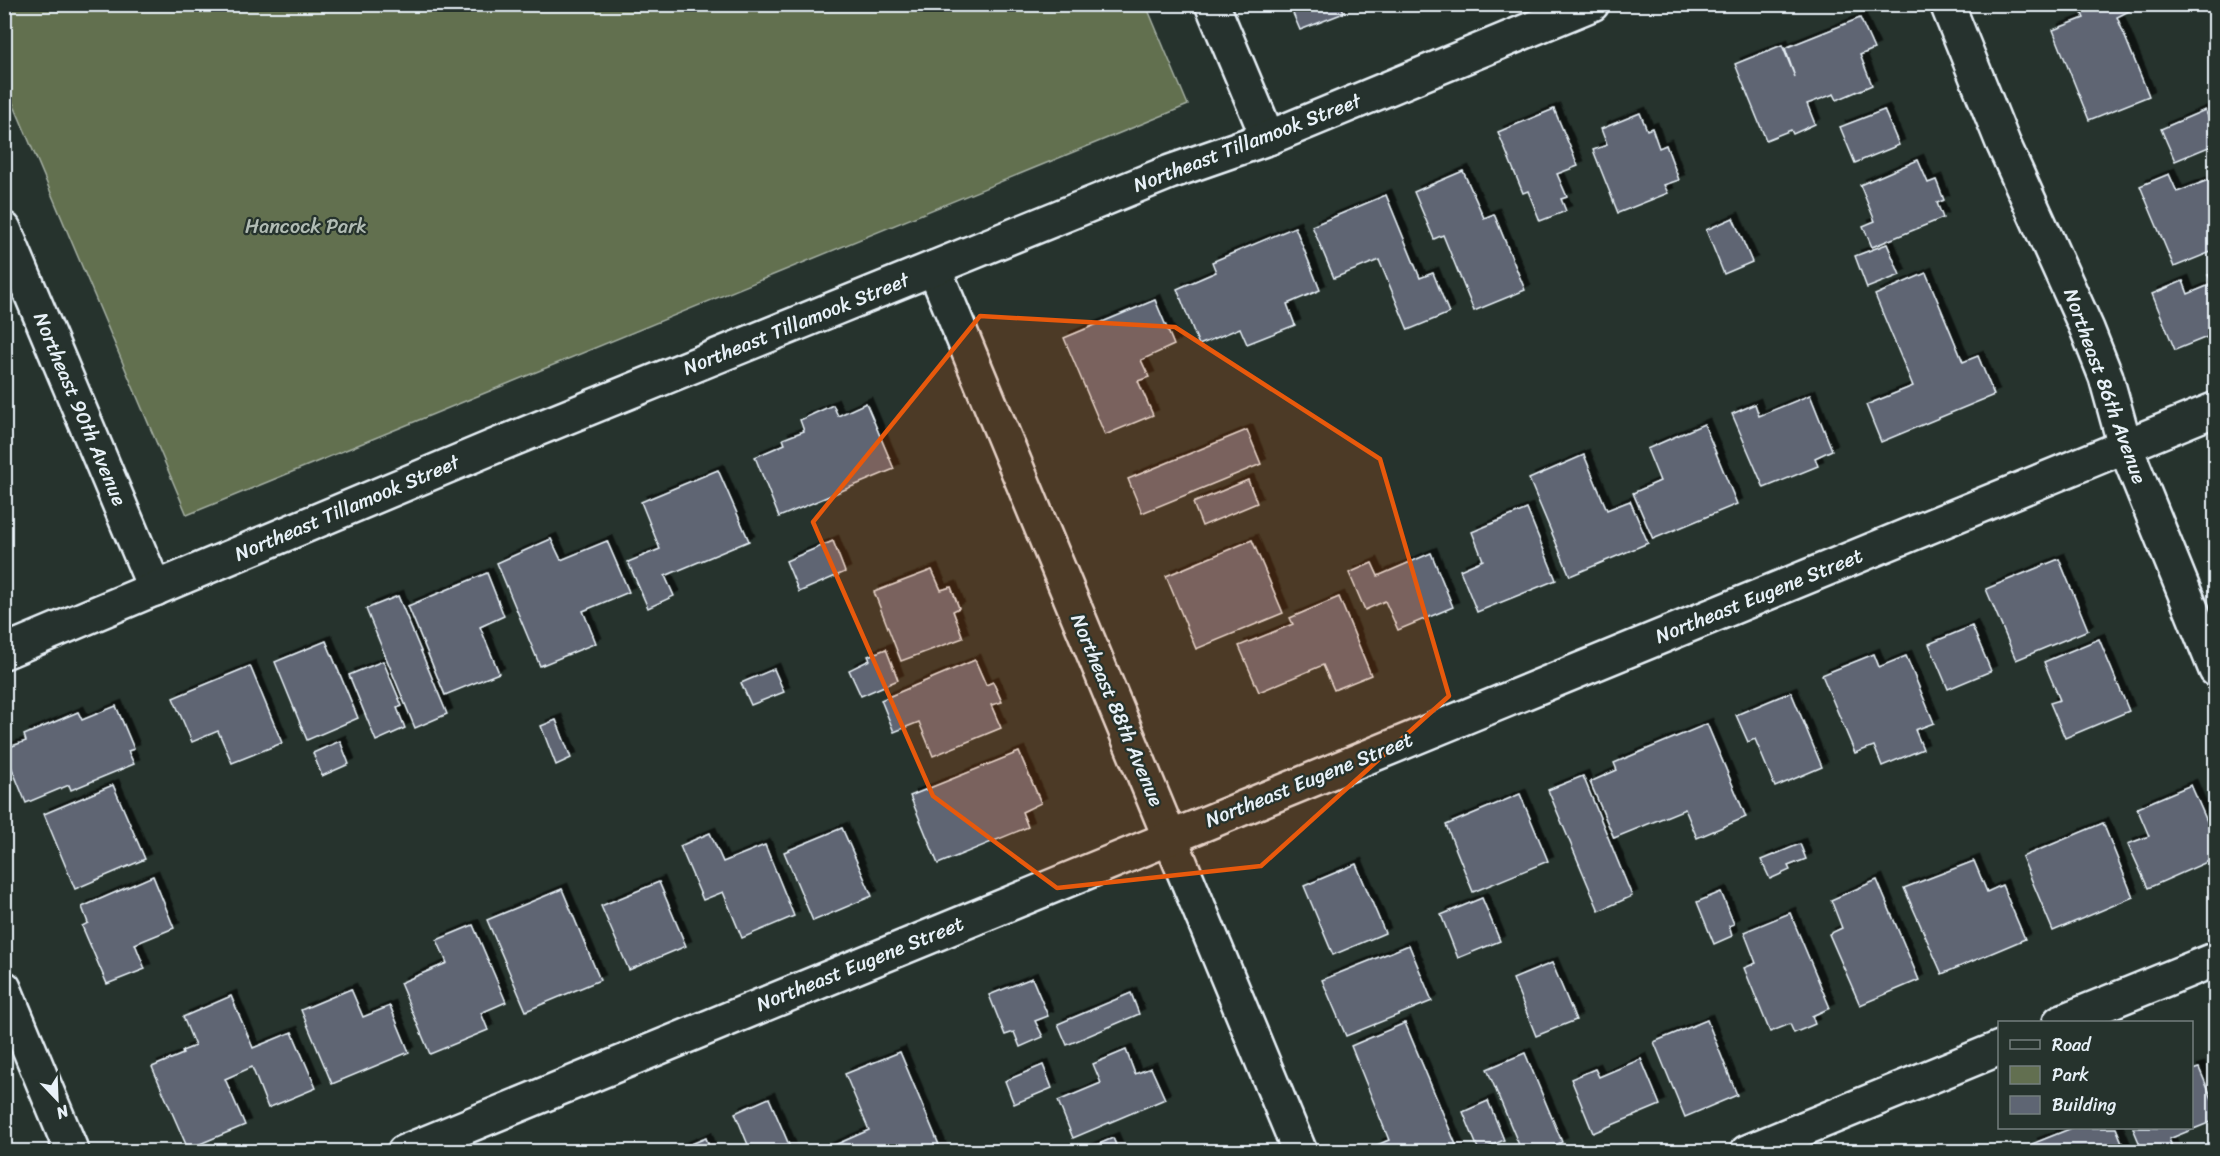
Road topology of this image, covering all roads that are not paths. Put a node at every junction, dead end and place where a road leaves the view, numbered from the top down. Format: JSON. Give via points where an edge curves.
{"nodes":[{"id":1,"x":1212,"y":4,"type":"edge"},
{"id":2,"x":1592,"y":4,"type":"edge"},
{"id":3,"x":1947,"y":4,"type":"edge"},
{"id":4,"x":1268,"y":138,"type":"junction"},
{"id":5,"x":4,"y":229,"type":"edge"},
{"id":6,"x":934,"y":268,"type":"junction"},
{"id":7,"x":2216,"y":409,"type":"edge"},
{"id":8,"x":2125,"y":446,"type":"junction"},
{"id":9,"x":155,"y":589,"type":"junction"},
{"id":10,"x":4,"y":652,"type":"edge"},
{"id":11,"x":2216,"y":670,"type":"edge"},
{"id":12,"x":1170,"y":837,"type":"junction"},
{"id":13,"x":2216,"y":959,"type":"edge"},
{"id":14,"x":4,"y":988,"type":"edge"},
{"id":15,"x":2065,"y":1021,"type":"edge"},
{"id":16,"x":1998,"y":1049,"type":"edge"},
{"id":17,"x":72,"y":1152,"type":"edge"},
{"id":18,"x":404,"y":1152,"type":"edge"},
{"id":19,"x":1299,"y":1152,"type":"edge"},
{"id":20,"x":1747,"y":1152,"type":"edge"}],
"edges":[{"from":1,"to":4,"type":"street"},
{"from":2,"to":4,"type":"street","name":"Northeast Tillamook Street"},
{"from":3,"to":8,"type":"street","name":"Northeast 86th Avenue","via":[[2003,143],[2087,329],[2106,377]]},
{"from":4,"to":6,"type":"street","name":"Northeast Tillamook Street","via":[[1170,172]]},
{"from":5,"to":9,"type":"street","name":"Northeast 90th Avenue"},
{"from":6,"to":9,"type":"street","name":"Northeast Tillamook Street"},
{"from":6,"to":12,"type":"street","name":"Northeast 88th Avenue"},
{"from":7,"to":8,"type":"street","name":"Northeast Eugene Street"},
{"from":8,"to":11,"type":"street","name":"Northeast 86th Avenue"},
{"from":8,"to":12,"type":"street","name":"Northeast Eugene Street"},
{"from":9,"to":10,"type":"street","name":"Northeast Tillamook Street"},
{"from":12,"to":18,"type":"street","name":"Northeast Eugene Street"},
{"from":12,"to":19,"type":"street","name":"Northeast 88th Avenue"},
{"from":13,"to":15,"type":"street"},
{"from":14,"to":17,"type":"street"},
{"from":16,"to":20,"type":"street"}]}
